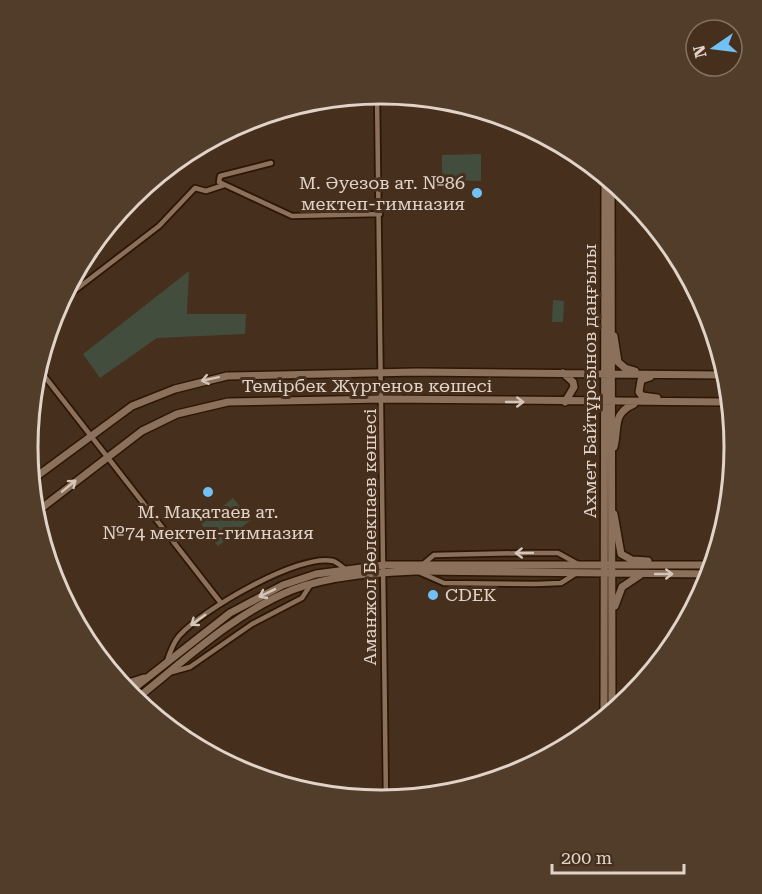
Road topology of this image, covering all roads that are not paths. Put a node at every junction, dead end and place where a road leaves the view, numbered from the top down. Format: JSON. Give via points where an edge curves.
{"nodes":[{"id":1,"x":377,"y":104,"type":"edge"},
{"id":2,"x":271,"y":163,"type":"dead end"},
{"id":3,"x":224,"y":186,"type":"junction"},
{"id":4,"x":606,"y":188,"type":"edge"},
{"id":5,"x":610,"y":191,"type":"edge"},
{"id":6,"x":608,"y":200,"type":"junction"},
{"id":7,"x":380,"y":214,"type":"junction"},
{"id":8,"x":76,"y":290,"type":"edge"},
{"id":9,"x":611,"y":316,"type":"junction"},
{"id":10,"x":382,"y":372,"type":"junction"},
{"id":11,"x":563,"y":374,"type":"junction"},
{"id":12,"x":607,"y":374,"type":"junction"},
{"id":13,"x":643,"y":374,"type":"junction"},
{"id":14,"x":691,"y":375,"type":"junction"},
{"id":15,"x":717,"y":375,"type":"edge"},
{"id":16,"x":45,"y":377,"type":"edge"},
{"id":17,"x":383,"y":399,"type":"junction"},
{"id":18,"x":565,"y":402,"type":"junction"},
{"id":19,"x":637,"y":402,"type":"junction"},
{"id":20,"x":688,"y":402,"type":"junction"},
{"id":21,"x":722,"y":402,"type":"edge"},
{"id":22,"x":607,"y":403,"type":"junction"},
{"id":23,"x":91,"y":435,"type":"junction"},
{"id":24,"x":107,"y":455,"type":"junction"},
{"id":25,"x":611,"y":461,"type":"junction"},
{"id":26,"x":39,"y":475,"type":"edge"},
{"id":27,"x":43,"y":507,"type":"edge"},
{"id":28,"x":611,"y":507,"type":"junction"},
{"id":29,"x":580,"y":565,"type":"junction"},
{"id":30,"x":608,"y":565,"type":"junction"},
{"id":31,"x":665,"y":565,"type":"junction"},
{"id":32,"x":703,"y":565,"type":"edge"},
{"id":33,"x":420,"y":568,"type":"junction"},
{"id":34,"x":345,"y":569,"type":"junction"},
{"id":35,"x":384,"y":569,"type":"junction"},
{"id":36,"x":577,"y":573,"type":"junction"},
{"id":37,"x":608,"y":574,"type":"junction"},
{"id":38,"x":644,"y":574,"type":"junction"},
{"id":39,"x":700,"y":574,"type":"edge"},
{"id":40,"x":311,"y":584,"type":"junction"},
{"id":41,"x":608,"y":584,"type":"junction"},
{"id":42,"x":222,"y":603,"type":"junction"},
{"id":43,"x":612,"y":614,"type":"junction"},
{"id":44,"x":166,"y":664,"type":"junction"},
{"id":45,"x":169,"y":673,"type":"junction"},
{"id":46,"x":149,"y":677,"type":"junction"},
{"id":47,"x":162,"y":678,"type":"junction"},
{"id":48,"x":131,"y":682,"type":"edge"},
{"id":49,"x":136,"y":687,"type":"edge"},
{"id":50,"x":142,"y":694,"type":"edge"},
{"id":51,"x":146,"y":697,"type":"edge"},
{"id":52,"x":612,"y":701,"type":"edge"},
{"id":53,"x":604,"y":707,"type":"edge"},
{"id":54,"x":386,"y":790,"type":"edge"}],
"edges":[{"from":1,"to":7,"type":"street","name":"Аманжол Бөлекпаев көшесі"},
{"from":2,"to":3,"type":"street","via":[[220,176],[219,182]]},
{"from":3,"to":7,"type":"street","via":[[292,216]]},
{"from":3,"to":8,"type":"street","via":[[206,191],[195,188],[159,226]]},
{"from":4,"to":6,"type":"street","name":"Ахмет Байтұрсынов даңғылы"},
{"from":5,"to":6,"type":"street","name":"Ахмет Байтұрсынов даңғылы"},
{"from":6,"to":9,"type":"street","name":"Ахмет Байтұрсынов даңғылы"},
{"from":6,"to":12,"type":"street","name":"Ахмет Байтұрсынов даңғылы"},
{"from":7,"to":10,"type":"street","name":"Аманжол Бөлекпаев көшесі"},
{"from":9,"to":12,"type":"street","name":"Ахмет Байтұрсынов даңғылы"},
{"from":9,"to":13,"type":"street","via":[[618,362]]},
{"from":10,"to":11,"type":"street","name":"Темірбек Жүргенов көшесі"},
{"from":10,"to":17,"type":"street","name":"Аманжол Бөлекпаев көшесі"},
{"from":10,"to":23,"type":"street","name":"Темірбек Жүргенов көшесі","one_way":true,"via":[[272,373],[195,382],[132,406]]},
{"from":11,"to":12,"type":"street","name":"Темірбек Жүргенов көшесі"},
{"from":11,"to":18,"type":"street","via":[[574,387]]},
{"from":12,"to":13,"type":"street","name":"Темірбек Жүргенов көшесі"},
{"from":12,"to":22,"type":"street","name":"Ахмет Байтұрсынов даңғылы"},
{"from":13,"to":14,"type":"street","name":"Темірбек Жүргенов көшесі"},
{"from":14,"to":15,"type":"street","name":"Темірбек Жүргенов көшесі"},
{"from":14,"to":20,"type":"street","via":[[646,377],[638,384],[642,396]]},
{"from":16,"to":23,"type":"street"},
{"from":17,"to":18,"type":"street","name":"Темірбек Жүргенов көшесі","one_way":true},
{"from":17,"to":24,"type":"street","name":"Темірбек Жүргенов көшесі","via":[[233,401],[201,406],[142,431]]},
{"from":17,"to":35,"type":"street","name":"Аманжол Бөлекпаев көшесі"},
{"from":18,"to":22,"type":"street","name":"Темірбек Жүргенов көшесі"},
{"from":19,"to":20,"type":"street","name":"Темірбек Жүргенов көшесі"},
{"from":19,"to":22,"type":"street","name":"Темірбек Жүргенов көшесі"},
{"from":19,"to":25,"type":"street","via":[[619,414]]},
{"from":20,"to":21,"type":"street","name":"Темірбек Жүргенов көшесі"},
{"from":22,"to":25,"type":"street","name":"Ахмет Байтұрсынов даңғылы"},
{"from":22,"to":30,"type":"street","name":"Ахмет Байтұрсынов даңғылы"},
{"from":23,"to":24,"type":"street"},
{"from":23,"to":26,"type":"street","name":"Темірбек Жүргенов көшесі"},
{"from":27,"to":24,"type":"street","name":"Темірбек Жүргенов көшесі","one_way":true},
{"from":24,"to":42,"type":"street"},
{"from":25,"to":28,"type":"street","name":"Ахмет Байтұрсынов даңғылы"},
{"from":28,"to":30,"type":"street","name":"Ахмет Байтұрсынов даңғылы"},
{"from":28,"to":31,"type":"street","via":[[621,554],[632,560]]},
{"from":29,"to":30,"type":"street"},
{"from":29,"to":33,"type":"street"},
{"from":29,"to":33,"type":"street","one_way":true,"via":[[558,553],[434,555]]},
{"from":30,"to":31,"type":"street"},
{"from":30,"to":37,"type":"street","name":"Ахмет Байтұрсынов даңғылы"},
{"from":31,"to":32,"type":"street"},
{"from":33,"to":35,"type":"street"},
{"from":33,"to":36,"type":"street"},
{"from":33,"to":36,"type":"street","via":[[444,583],[561,583]]},
{"from":34,"to":35,"type":"street"},
{"from":34,"to":42,"type":"street","via":[[334,561],[301,566],[255,584]]},
{"from":34,"to":44,"type":"street","one_way":true,"via":[[316,574],[259,597],[230,613]]},
{"from":35,"to":40,"type":"street"},
{"from":35,"to":54,"type":"street","name":"Аманжол Бөлекпаев көшесі"},
{"from":36,"to":37,"type":"street"},
{"from":37,"to":38,"type":"street"},
{"from":37,"to":41,"type":"street","name":"Ахмет Байтұрсынов даңғылы"},
{"from":38,"to":39,"type":"street","one_way":true},
{"from":38,"to":43,"type":"street","via":[[622,587]]},
{"from":40,"to":45,"type":"street","via":[[256,608]]},
{"from":40,"to":45,"type":"street","via":[[302,598],[252,624],[190,667]]},
{"from":41,"to":43,"type":"street"},
{"from":41,"to":53,"type":"street"},
{"from":42,"to":44,"type":"street","one_way":true,"via":[[181,634]]},
{"from":43,"to":52,"type":"street"},
{"from":44,"to":46,"type":"street"},
{"from":45,"to":47,"type":"street"},
{"from":46,"to":48,"type":"street"},
{"from":46,"to":49,"type":"street"},
{"from":47,"to":50,"type":"street"},
{"from":47,"to":51,"type":"street"}]}
